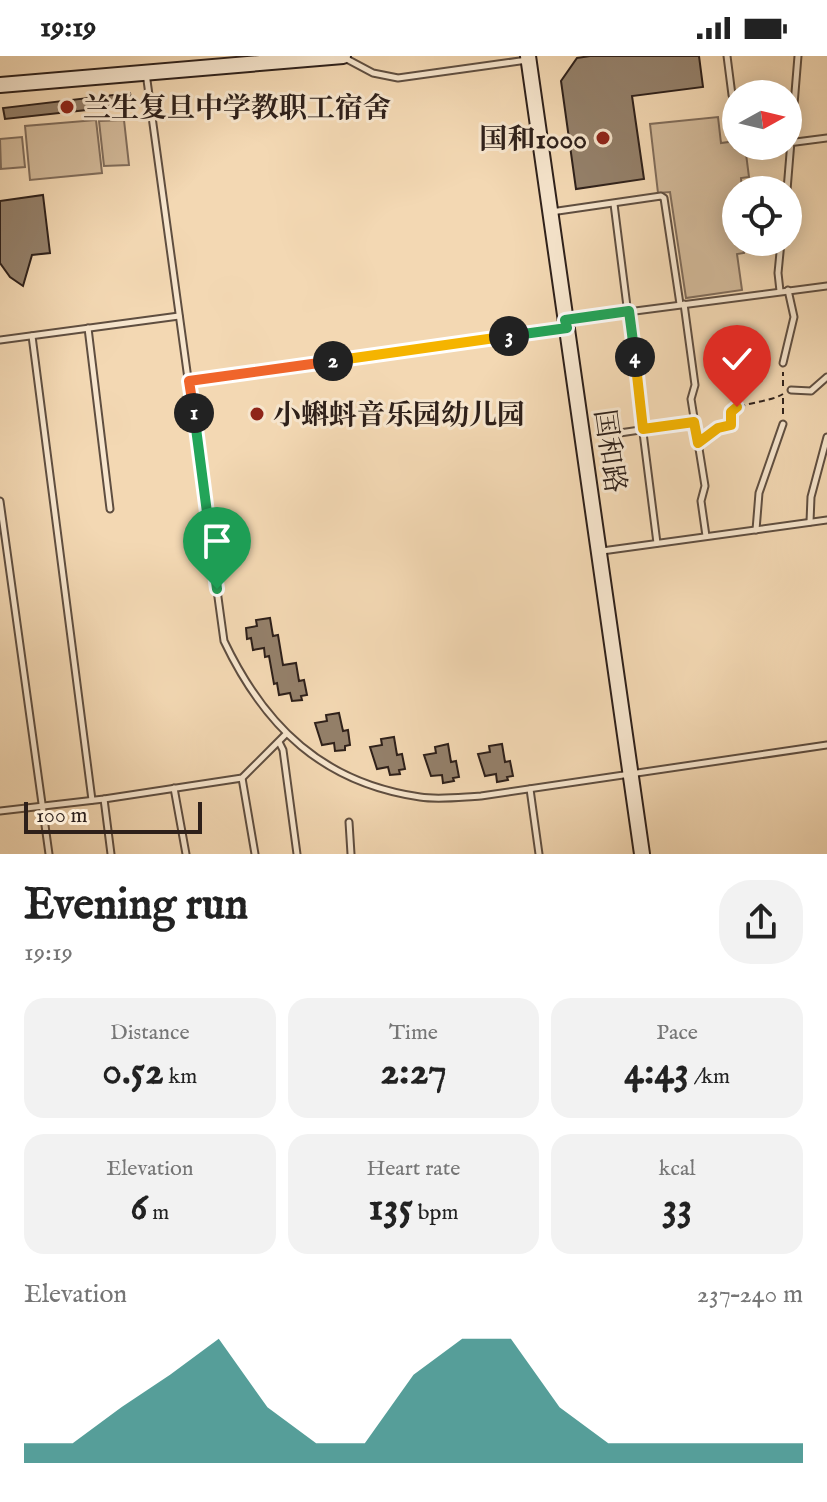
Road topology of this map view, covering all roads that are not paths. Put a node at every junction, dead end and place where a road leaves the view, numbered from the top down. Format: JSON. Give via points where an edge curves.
{"nodes":[{"id":1,"x":329,"y":56,"type":"edge"},
{"id":2,"x":343,"y":56,"type":"edge"},
{"id":3,"x":727,"y":56,"type":"edge"},
{"id":4,"x":798,"y":56,"type":"edge"},
{"id":5,"x":528,"y":58,"type":"edge"},
{"id":6,"x":145,"y":72,"type":"junction"},
{"id":7,"x":730,"y":80,"type":"edge"},
{"id":8,"x":796,"y":80,"type":"edge"},
{"id":9,"x":0,"y":85,"type":"edge"},
{"id":10,"x":827,"y":138,"type":"edge"},
{"id":11,"x":802,"y":141,"type":"edge"},
{"id":12,"x":614,"y":204,"type":"junction"},
{"id":13,"x":550,"y":213,"type":"junction"},
{"id":14,"x":780,"y":256,"type":"edge"},
{"id":15,"x":827,"y":286,"type":"edge"},
{"id":16,"x":788,"y":290,"type":"junction"},
{"id":17,"x":780,"y":291,"type":"junction"},
{"id":18,"x":682,"y":304,"type":"junction"},
{"id":19,"x":629,"y":311,"type":"junction"},
{"id":20,"x":179,"y":316,"type":"junction"},
{"id":21,"x":566,"y":324,"type":"junction"},
{"id":22,"x":88,"y":328,"type":"junction"},
{"id":23,"x":32,"y":336,"type":"junction"},
{"id":24,"x":0,"y":340,"type":"edge"},
{"id":25,"x":783,"y":363,"type":"dead end"},
{"id":26,"x":827,"y":377,"type":"edge"},
{"id":27,"x":189,"y":381,"type":"junction"},
{"id":28,"x":791,"y":390,"type":"road end"},
{"id":29,"x":694,"y":422,"type":"junction"},
{"id":30,"x":783,"y":424,"type":"dead end"},
{"id":31,"x":643,"y":429,"type":"junction"},
{"id":32,"x":613,"y":434,"type":"dead end"},
{"id":33,"x":827,"y":437,"type":"edge"},
{"id":34,"x":0,"y":501,"type":"edge"},
{"id":35,"x":110,"y":509,"type":"dead end"},
{"id":36,"x":827,"y":520,"type":"edge"},
{"id":37,"x":810,"y":522,"type":"junction"},
{"id":38,"x":756,"y":530,"type":"junction"},
{"id":39,"x":706,"y":536,"type":"junction"},
{"id":40,"x":657,"y":543,"type":"junction"},
{"id":41,"x":599,"y":551,"type":"junction"},
{"id":42,"x":286,"y":734,"type":"junction"},
{"id":43,"x":279,"y":742,"type":"junction"},
{"id":44,"x":827,"y":745,"type":"edge"},
{"id":45,"x":632,"y":775,"type":"junction"},
{"id":46,"x":242,"y":778,"type":"junction"},
{"id":47,"x":174,"y":788,"type":"junction"},
{"id":48,"x":530,"y":789,"type":"junction"},
{"id":49,"x":104,"y":799,"type":"junction"},
{"id":50,"x":92,"y":800,"type":"junction"},
{"id":51,"x":42,"y":806,"type":"junction"},
{"id":52,"x":0,"y":811,"type":"edge"},
{"id":53,"x":349,"y":822,"type":"dead end"},
{"id":54,"x":49,"y":854,"type":"edge"},
{"id":55,"x":111,"y":854,"type":"edge"},
{"id":56,"x":186,"y":854,"type":"edge"},
{"id":57,"x":255,"y":854,"type":"edge"},
{"id":58,"x":297,"y":854,"type":"edge"},
{"id":59,"x":351,"y":854,"type":"edge"},
{"id":60,"x":539,"y":854,"type":"edge"},
{"id":61,"x":642,"y":854,"type":"edge"}],
"edges":[{"from":1,"to":2,"type":"street"},
{"from":1,"to":6,"type":"street"},
{"from":2,"to":5,"type":"lane","via":[[373,73],[398,78]]},
{"from":3,"to":7,"type":"lane"},
{"from":4,"to":8,"type":"lane"},
{"from":5,"to":13,"type":"street","name":"国和路"},
{"from":6,"to":9,"type":"street"},
{"from":6,"to":20,"type":"lane"},
{"from":10,"to":11,"type":"lane"},
{"from":12,"to":13,"type":"lane"},
{"from":12,"to":18,"type":"lane","via":[[664,198]]},
{"from":12,"to":19,"type":"lane"},
{"from":13,"to":21,"type":"street","name":"国和路"},
{"from":14,"to":17,"type":"lane"},
{"from":15,"to":16,"type":"lane"},
{"from":16,"to":17,"type":"lane"},
{"from":16,"to":25,"type":"lane","via":[[794,317]]},
{"from":17,"to":18,"type":"lane"},
{"from":18,"to":19,"type":"lane"},
{"from":18,"to":29,"type":"lane","via":[[695,385]]},
{"from":19,"to":21,"type":"lane"},
{"from":19,"to":31,"type":"lane"},
{"from":20,"to":22,"type":"lane"},
{"from":20,"to":27,"type":"lane"},
{"from":21,"to":27,"type":"lane"},
{"from":21,"to":41,"type":"street","name":"国和路"},
{"from":22,"to":23,"type":"lane"},
{"from":22,"to":35,"type":"lane"},
{"from":23,"to":24,"type":"lane"},
{"from":23,"to":50,"type":"lane"},
{"from":26,"to":28,"type":"lane","via":[[811,391]]},
{"from":27,"to":42,"type":"lane","via":[[224,641],[258,701]]},
{"from":29,"to":31,"type":"lane"},
{"from":29,"to":39,"type":"lane","via":[[705,486],[701,501]]},
{"from":30,"to":38,"type":"lane","via":[[759,493]]},
{"from":31,"to":32,"type":"lane"},
{"from":31,"to":40,"type":"lane"},
{"from":33,"to":37,"type":"lane"},
{"from":34,"to":51,"type":"lane"},
{"from":36,"to":37,"type":"lane"},
{"from":37,"to":38,"type":"lane"},
{"from":38,"to":39,"type":"lane"},
{"from":39,"to":40,"type":"lane"},
{"from":40,"to":41,"type":"lane"},
{"from":41,"to":45,"type":"street","name":"国和路"},
{"from":42,"to":43,"type":"lane"},
{"from":42,"to":48,"type":"lane","via":[[346,777],[378,789],[423,797]]},
{"from":43,"to":46,"type":"lane"},
{"from":43,"to":58,"type":"lane"},
{"from":44,"to":45,"type":"lane"},
{"from":45,"to":48,"type":"lane"},
{"from":45,"to":61,"type":"street","name":"国和路"},
{"from":46,"to":47,"type":"lane"},
{"from":46,"to":57,"type":"lane"},
{"from":47,"to":49,"type":"lane"},
{"from":47,"to":56,"type":"lane"},
{"from":48,"to":60,"type":"lane"},
{"from":49,"to":50,"type":"lane"},
{"from":49,"to":55,"type":"lane"},
{"from":50,"to":51,"type":"lane"},
{"from":51,"to":52,"type":"lane"},
{"from":51,"to":54,"type":"lane"},
{"from":53,"to":59,"type":"lane"}]}
